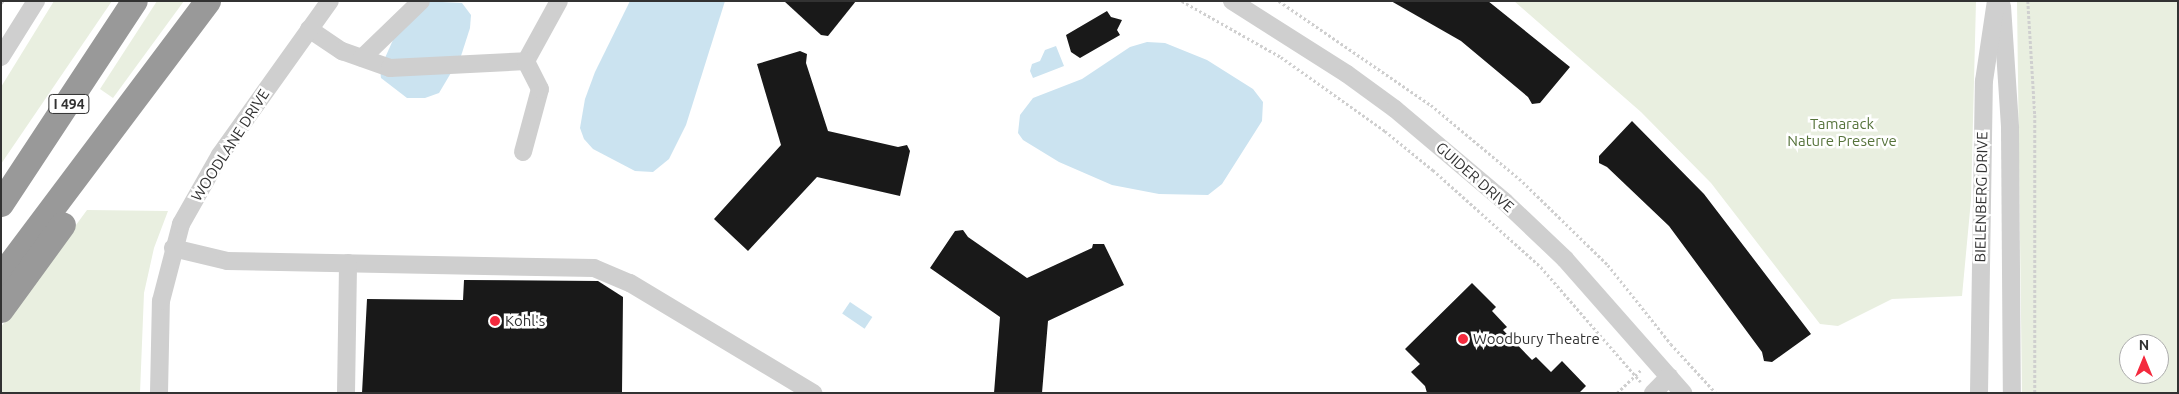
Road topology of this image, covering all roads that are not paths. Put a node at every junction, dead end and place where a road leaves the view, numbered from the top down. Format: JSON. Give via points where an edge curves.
{"nodes":[{"id":1,"x":36,"y":1,"type":"edge"},
{"id":2,"x":135,"y":1,"type":"edge"},
{"id":3,"x":208,"y":1,"type":"edge"},
{"id":4,"x":330,"y":1,"type":"edge"},
{"id":5,"x":421,"y":1,"type":"edge"},
{"id":6,"x":559,"y":1,"type":"edge"},
{"id":7,"x":1232,"y":1,"type":"edge"},
{"id":8,"x":1996,"y":1,"type":"edge"},
{"id":9,"x":2002,"y":1,"type":"edge"},
{"id":10,"x":309,"y":29,"type":"junction"},
{"id":11,"x":1,"y":57,"type":"edge"},
{"id":12,"x":362,"y":58,"type":"junction"},
{"id":13,"x":526,"y":60,"type":"junction"},
{"id":14,"x":137,"y":100,"type":"junction"},
{"id":15,"x":523,"y":152,"type":"dead end"},
{"id":16,"x":1,"y":204,"type":"edge"},
{"id":17,"x":173,"y":248,"type":"junction"},
{"id":18,"x":348,"y":263,"type":"junction"},
{"id":19,"x":1,"y":277,"type":"edge"},
{"id":20,"x":1,"y":310,"type":"edge"},
{"id":21,"x":1668,"y":377,"type":"junction"},
{"id":22,"x":1649,"y":390,"type":"edge"},
{"id":23,"x":158,"y":393,"type":"edge"},
{"id":24,"x":346,"y":393,"type":"edge"},
{"id":25,"x":813,"y":393,"type":"edge"},
{"id":26,"x":1683,"y":393,"type":"edge"},
{"id":27,"x":1979,"y":393,"type":"edge"},
{"id":28,"x":2012,"y":393,"type":"edge"}],
"edges":[{"from":1,"to":11,"type":"street"},
{"from":2,"to":16,"type":"highway","number":"I 494"},
{"from":3,"to":14,"type":"highway"},
{"from":4,"to":10,"type":"street","name":"WOODLANE DRIVE"},
{"from":5,"to":12,"type":"street"},
{"from":6,"to":13,"type":"street"},
{"from":7,"to":21,"type":"street","name":"GUIDER DRIVE","via":[[1347,74],[1446,150],[1565,259]]},
{"from":8,"to":27,"type":"street","name":"BIELENBERG DRIVE","via":[[1984,81]]},
{"from":9,"to":28,"type":"street","name":"BIELENBERG DRIVE","via":[[2008,79]]},
{"from":10,"to":12,"type":"street","via":[[342,52]]},
{"from":10,"to":17,"type":"street","name":"WOODLANE DRIVE","via":[[198,190]]},
{"from":12,"to":13,"type":"street","via":[[390,68]]},
{"from":13,"to":15,"type":"street","via":[[540,89]]},
{"from":14,"to":19,"type":"highway"},
{"from":14,"to":20,"type":"highway","via":[[85,195]]},
{"from":17,"to":18,"type":"street","via":[[227,261]]},
{"from":17,"to":23,"type":"street","name":"WOODLANE DRIVE","via":[[161,301]]},
{"from":18,"to":24,"type":"street"},
{"from":18,"to":25,"type":"street","via":[[582,267],[604,271]]},
{"from":21,"to":22,"type":"street"},
{"from":21,"to":26,"type":"street","name":"GUIDER DRIVE"}]}
